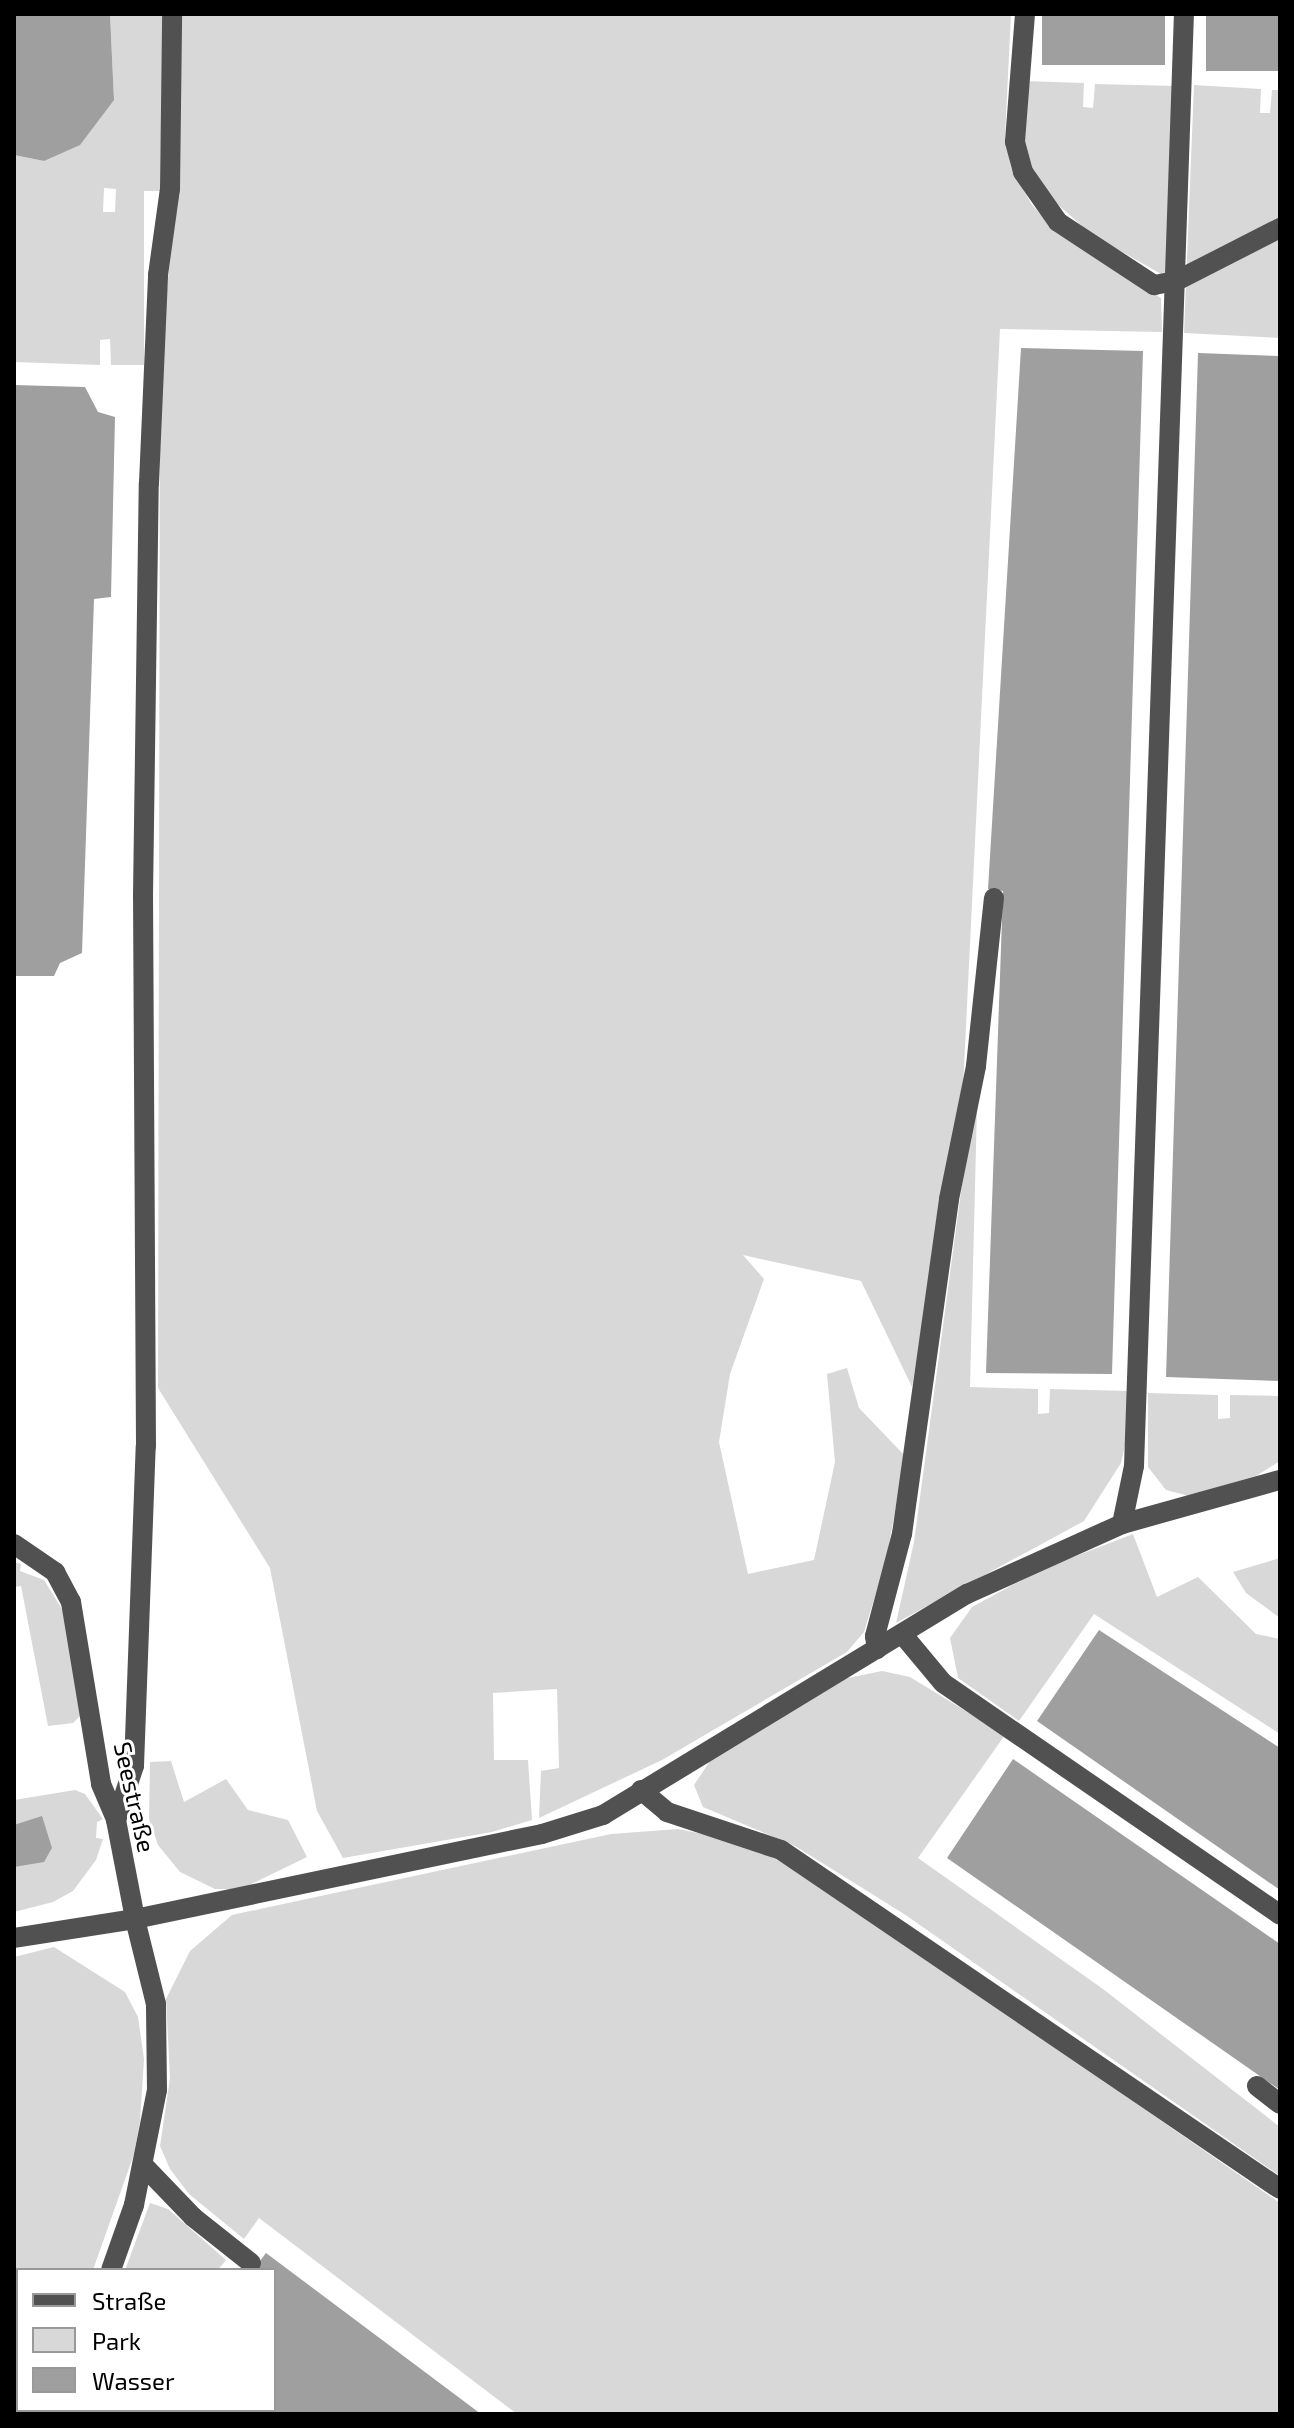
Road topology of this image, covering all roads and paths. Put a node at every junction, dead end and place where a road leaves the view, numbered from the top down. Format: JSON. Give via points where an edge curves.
{"nodes":[{"id":1,"x":172,"y":14,"type":"edge"},
{"id":2,"x":1025,"y":14,"type":"edge"},
{"id":3,"x":1184,"y":14,"type":"edge"},
{"id":4,"x":1280,"y":228,"type":"edge"},
{"id":5,"x":1176,"y":281,"type":"junction"},
{"id":6,"x":994,"y":898,"type":"dead end"},
{"id":7,"x":1280,"y":1480,"type":"edge"},
{"id":8,"x":1122,"y":1524,"type":"junction"},
{"id":9,"x":14,"y":1544,"type":"edge"},
{"id":10,"x":903,"y":1635,"type":"junction"},
{"id":11,"x":877,"y":1649,"type":"junction"},
{"id":12,"x":641,"y":1790,"type":"junction"},
{"id":13,"x":116,"y":1820,"type":"junction"},
{"id":14,"x":1280,"y":1915,"type":"edge"},
{"id":15,"x":135,"y":1919,"type":"junction"},
{"id":16,"x":14,"y":1938,"type":"edge"},
{"id":17,"x":1257,"y":2086,"type":"dead end"},
{"id":18,"x":1280,"y":2104,"type":"edge"},
{"id":19,"x":144,"y":2166,"type":"junction"},
{"id":20,"x":1280,"y":2189,"type":"edge"},
{"id":21,"x":251,"y":2263,"type":"dead end"},
{"id":22,"x":112,"y":2268,"type":"edge"}],
"edges":[{"from":1,"to":13,"type":"lane","via":[[170,189],[158,275],[148,515],[143,896],[146,1446],[134,1766]]},
{"from":2,"to":5,"type":"lane","via":[[1014,106],[1023,172],[1039,200],[1083,241],[1154,285]]},
{"from":3,"to":5,"type":"lane"},
{"from":4,"to":5,"type":"lane"},
{"from":5,"to":8,"type":"lane","via":[[1134,1466]]},
{"from":6,"to":11,"type":"lane","via":[[976,1066],[949,1199],[902,1534],[875,1636]]},
{"from":7,"to":8,"type":"lane"},
{"from":8,"to":10,"type":"lane","via":[[967,1594]]},
{"from":9,"to":13,"type":"lane","name":"Seestraße","via":[[55,1572],[71,1602],[101,1784]]},
{"from":10,"to":11,"type":"lane"},
{"from":10,"to":14,"type":"lane","via":[[943,1683]]},
{"from":11,"to":12,"type":"lane"},
{"from":12,"to":15,"type":"lane","via":[[603,1815],[542,1834]]},
{"from":12,"to":20,"type":"lane","via":[[667,1812],[781,1850]]},
{"from":13,"to":15,"type":"lane","name":"Seestraße"},
{"from":15,"to":16,"type":"lane"},
{"from":15,"to":19,"type":"lane","name":"Seestraße","via":[[156,2004],[157,2090]]},
{"from":17,"to":18,"type":"lane"},
{"from":19,"to":21,"type":"lane","via":[[193,2217]]},
{"from":19,"to":22,"type":"lane","name":"Seestraße"}]}
